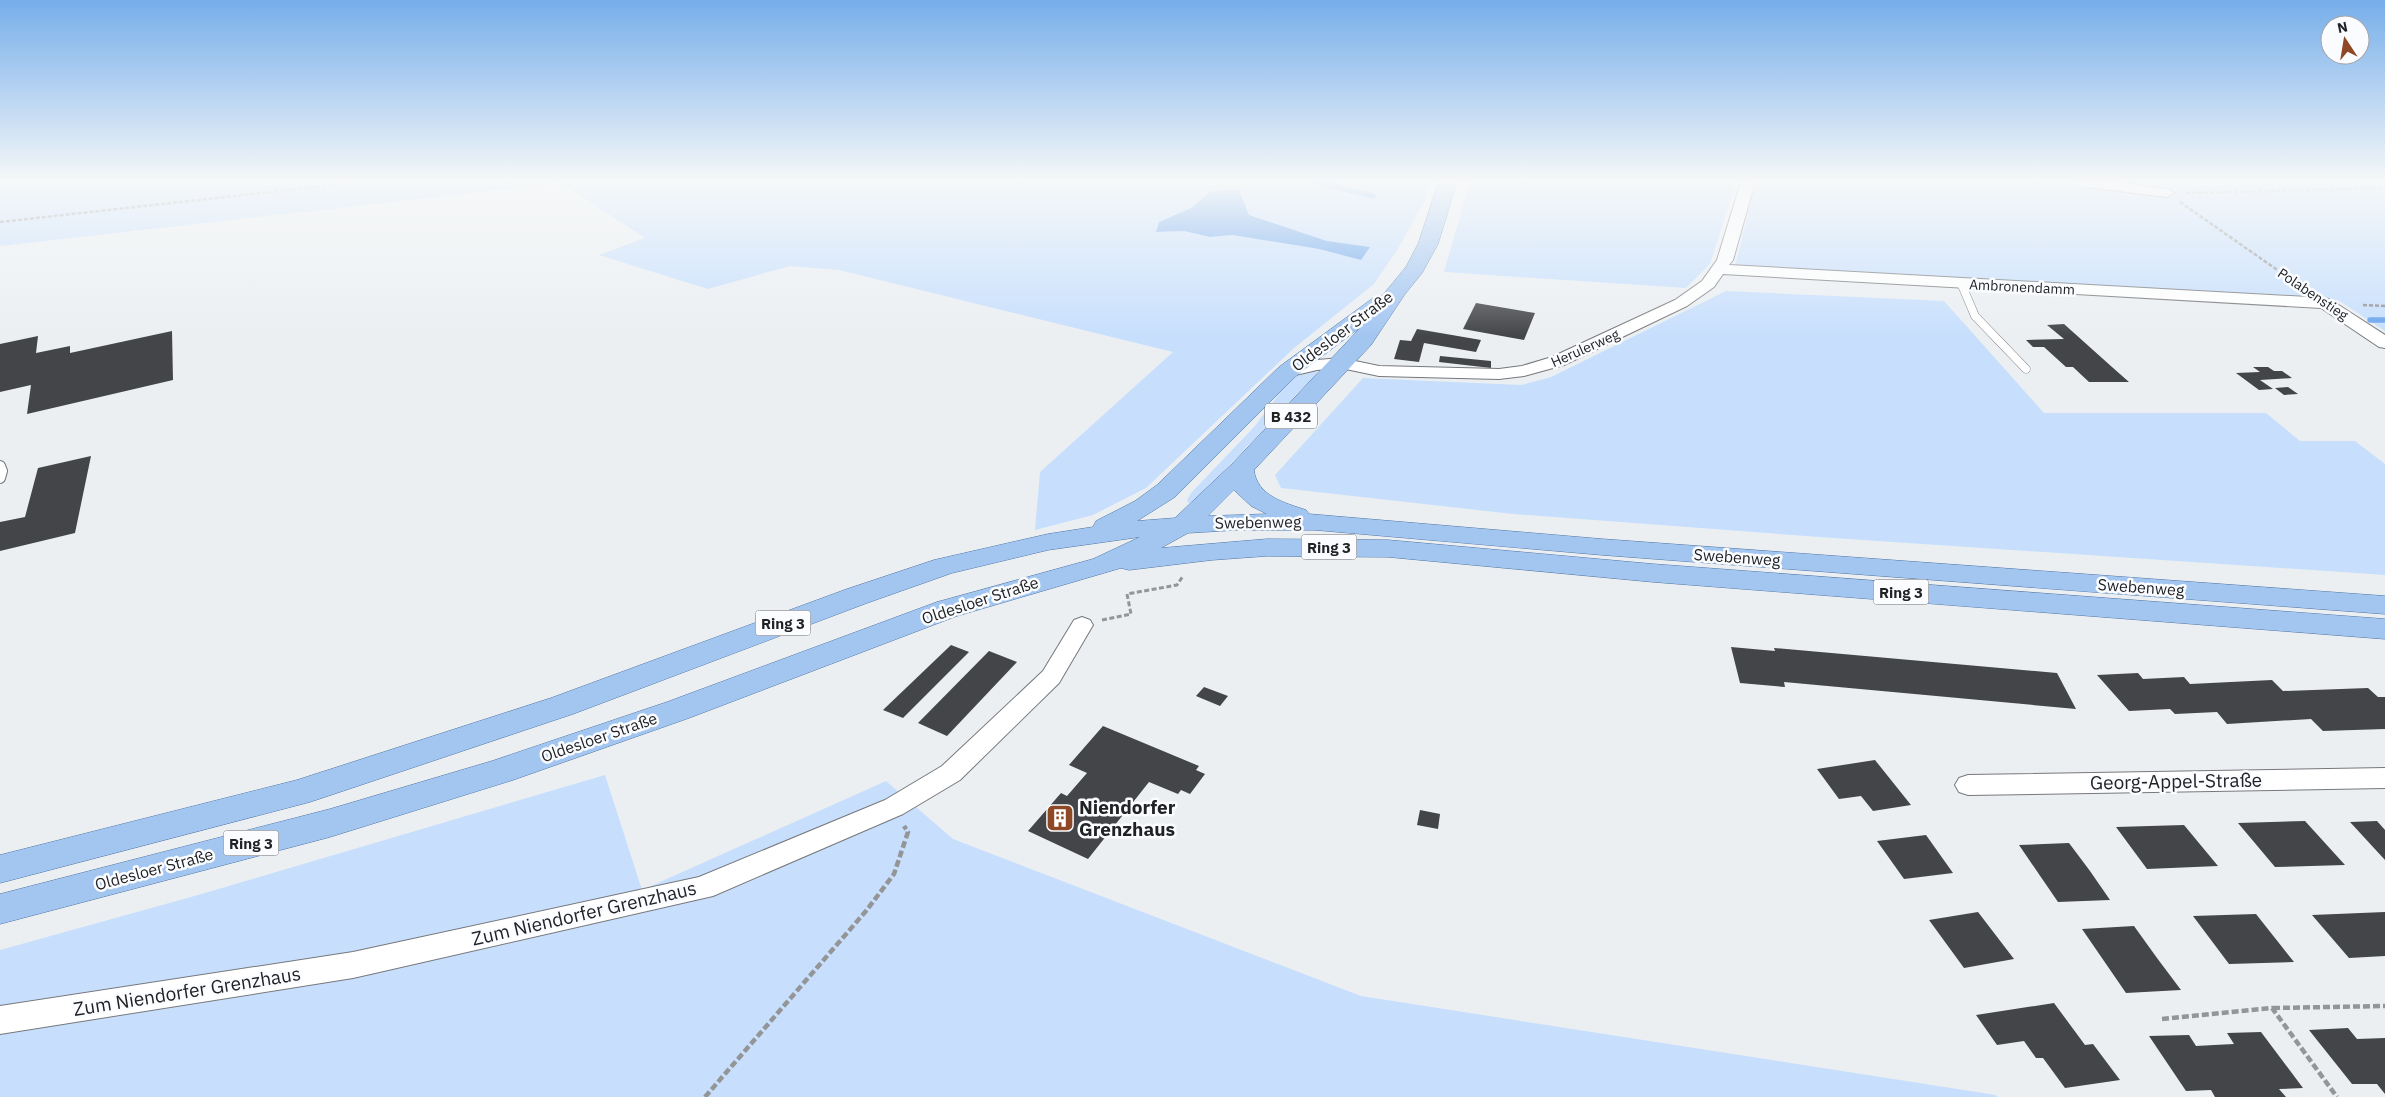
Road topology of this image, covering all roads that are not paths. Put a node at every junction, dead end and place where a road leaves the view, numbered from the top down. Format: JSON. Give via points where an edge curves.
{"nodes":[{"id":1,"x":1431,"y":233,"type":"edge"},
{"id":2,"x":1733,"y":233,"type":"edge"},
{"id":3,"x":1719,"y":270,"type":"junction"},
{"id":4,"x":1960,"y":283,"type":"junction"},
{"id":5,"x":1397,"y":290,"type":"junction"},
{"id":6,"x":2325,"y":303,"type":"joint"},
{"id":7,"x":1331,"y":338,"type":"junction"},
{"id":8,"x":2385,"y":343,"type":"edge"},
{"id":9,"x":1341,"y":363,"type":"junction"},
{"id":10,"x":2026,"y":369,"type":"dead end"},
{"id":11,"x":1287,"y":372,"type":"junction"},
{"id":12,"x":0,"y":466,"type":"edge"},
{"id":13,"x":1241,"y":469,"type":"junction"},
{"id":14,"x":0,"y":478,"type":"edge"},
{"id":15,"x":1181,"y":478,"type":"junction"},
{"id":16,"x":1315,"y":522,"type":"junction"},
{"id":17,"x":1184,"y":524,"type":"junction"},
{"id":18,"x":1089,"y":535,"type":"junction"},
{"id":19,"x":1226,"y":550,"type":"junction"},
{"id":20,"x":1103,"y":566,"type":"junction"},
{"id":21,"x":2385,"y":605,"type":"edge"},
{"id":22,"x":1082,"y":625,"type":"road end"},
{"id":23,"x":2385,"y":629,"type":"edge"},
{"id":24,"x":2385,"y":778,"type":"edge"},
{"id":25,"x":1968,"y":785,"type":"dead end"},
{"id":26,"x":0,"y":868,"type":"edge"},
{"id":27,"x":0,"y":909,"type":"edge"},
{"id":28,"x":0,"y":1020,"type":"edge"}],
"edges":[{"from":1,"to":5,"type":"main road","number":"B 432","via":[[1415,269]]},
{"from":2,"to":3,"type":"street","name":"Herulerweg"},
{"from":3,"to":4,"type":"street","name":"Ambronendamm"},
{"from":3,"to":9,"type":"street","name":"Herulerweg","via":[[1708,284],[1681,303],[1538,368],[1485,374],[1379,371]]},
{"from":4,"to":6,"type":"street","name":"Ambronendamm"},
{"from":4,"to":10,"type":"lane","via":[[1975,316]]},
{"from":5,"to":7,"type":"main road","name":"Oldesloer Straße","number":"B 432"},
{"from":5,"to":9,"type":"main road","name":"Oldesloer Straße","number":"B 432","via":[[1363,340]]},
{"from":6,"to":8,"type":"street","name":"Polabenstieg"},
{"from":7,"to":9,"type":"street","via":[[1330,351]]},
{"from":7,"to":11,"type":"main road","name":"Oldesloer Straße","number":"B 432"},
{"from":9,"to":11,"type":"street","name":"Herulerweg"},
{"from":9,"to":13,"type":"main road","name":"Oldesloer Straße","number":"B 432"},
{"from":11,"to":15,"type":"main road","name":"Oldesloer Straße","number":"B 432"},
{"from":12,"to":14,"type":"lane"},
{"from":13,"to":16,"type":"main road","via":[[1243,482],[1256,498]]},
{"from":13,"to":17,"type":"main road","name":"Oldesloer Straße","number":"B 432"},
{"from":15,"to":17,"type":"main road","via":[[1177,504]]},
{"from":15,"to":18,"type":"main road","number":"B 432","via":[[1144,507]]},
{"from":16,"to":17,"type":"main road","name":"Swebenweg","number":"Ring 3"},
{"from":16,"to":21,"type":"main road","name":"Swebenweg","number":"Ring 3"},
{"from":17,"to":18,"type":"main road","name":"Swebenweg","number":"Ring 3"},
{"from":17,"to":19,"type":"main road","via":[[1200,540]]},
{"from":17,"to":20,"type":"main road","name":"Oldesloer Straße","number":"B 432"},
{"from":18,"to":26,"type":"main road","number":"Ring 3","via":[[1000,552],[906,578],[562,706],[298,793]]},
{"from":19,"to":20,"type":"main road","name":"Swebenweg","number":"Ring 3"},
{"from":19,"to":23,"type":"main road","name":"Swebenweg","number":"Ring 3","via":[[1378,548],[1612,570]]},
{"from":20,"to":27,"type":"main road","name":"Oldesloer Straße","number":"Ring 3","via":[[1034,582],[947,610],[678,710],[500,771],[330,823]]},
{"from":22,"to":28,"type":"street","name":"Zum Niendorfer Grenzhaus","via":[[1052,677],[951,773],[894,807],[703,888],[353,965]]},
{"from":24,"to":25,"type":"street","name":"Georg-Appel-Straße"}]}
